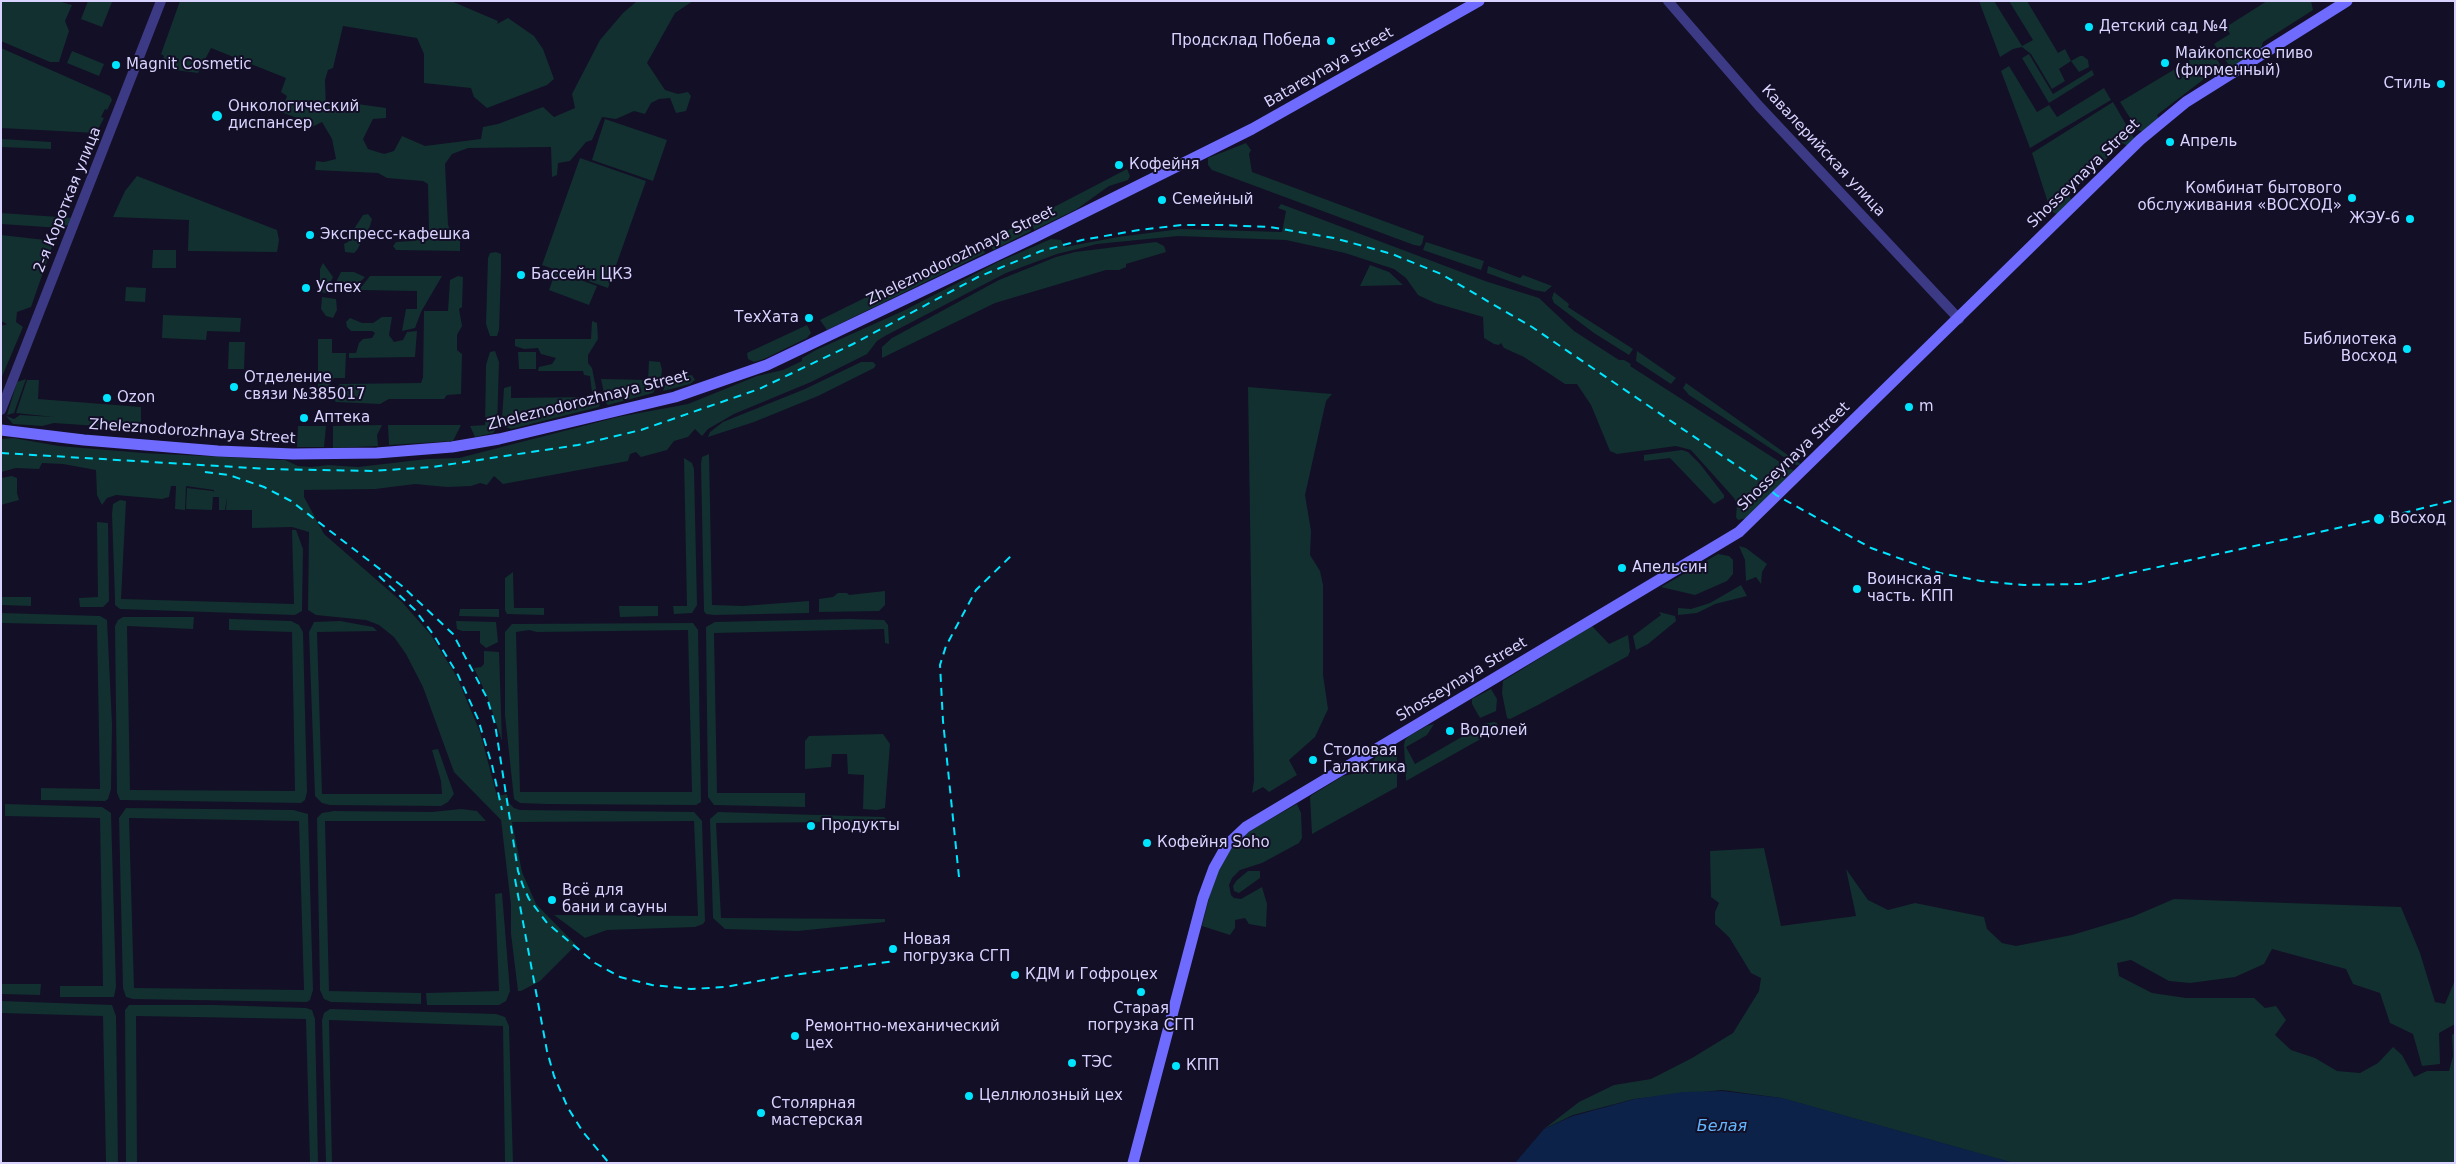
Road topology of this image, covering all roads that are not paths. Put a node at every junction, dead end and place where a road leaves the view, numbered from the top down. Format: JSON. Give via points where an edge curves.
{"nodes":[{"id":1,"x":161,"y":1,"type":"edge"},
{"id":2,"x":1479,"y":1,"type":"edge"},
{"id":3,"x":1668,"y":1,"type":"edge"},
{"id":4,"x":2347,"y":1,"type":"edge"},
{"id":5,"x":1192,"y":158,"type":"joint"},
{"id":6,"x":1959,"y":319,"type":"junction"},
{"id":7,"x":1,"y":410,"type":"edge"},
{"id":8,"x":1,"y":430,"type":"edge"},
{"id":9,"x":1133,"y":1163,"type":"edge"}],
"edges":[{"from":1,"to":7,"type":"street","name":"2-я Короткая улица"},
{"from":2,"to":5,"type":"main road","name":"Batareynaya Street","via":[[1252,129]]},
{"from":3,"to":6,"type":"street","name":"Кавалерийская улица","via":[[1759,106]]},
{"from":4,"to":6,"type":"main road","name":"Shosseynaya Street","via":[[2179,108],[2094,184]]},
{"from":5,"to":8,"type":"main road","name":"Zheleznodorozhnaya Street","via":[[767,365],[661,401],[499,439],[414,451],[292,454],[133,445]]},
{"from":6,"to":9,"type":"main road","name":"Shosseynaya Street","via":[[1739,532],[1246,827],[1227,845],[1203,898]]}]}
